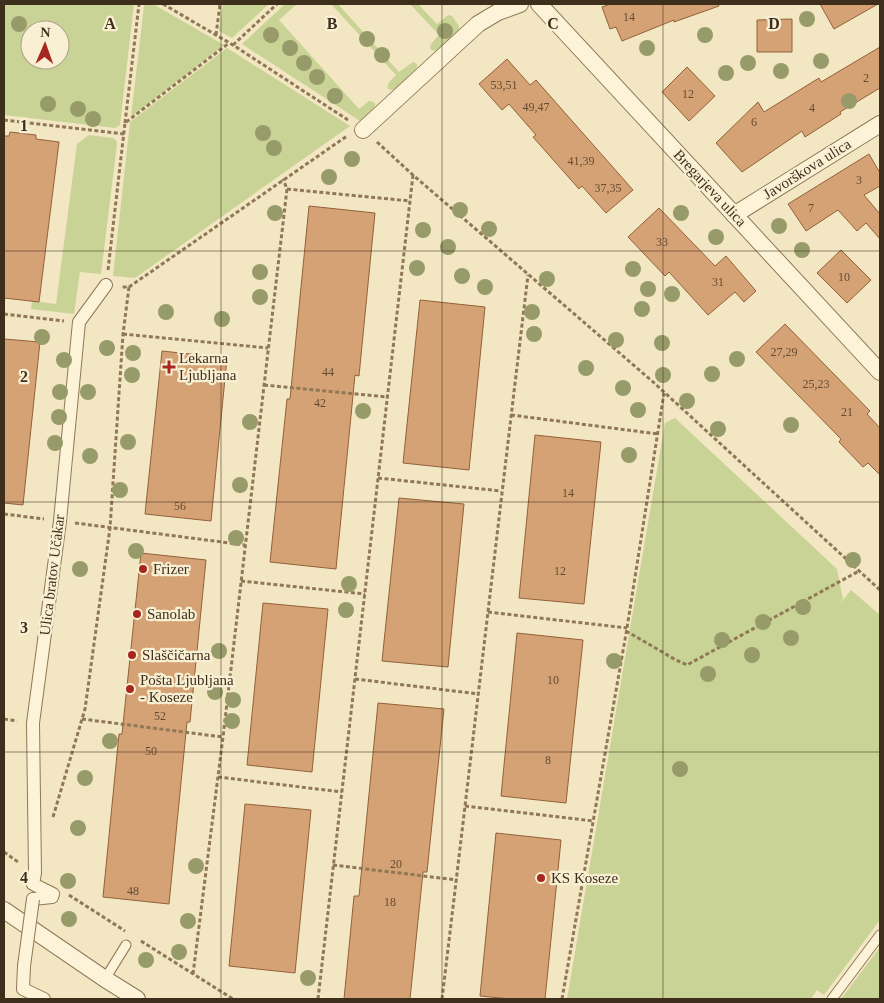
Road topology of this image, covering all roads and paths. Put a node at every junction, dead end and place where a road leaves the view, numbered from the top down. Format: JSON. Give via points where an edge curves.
{"nodes":[{"id":1,"x":139,"y":4,"type":"edge"},
{"id":2,"x":163,"y":4,"type":"edge"},
{"id":3,"x":220,"y":4,"type":"edge"},
{"id":4,"x":277,"y":4,"type":"edge"},
{"id":5,"x":520,"y":4,"type":"edge"},
{"id":6,"x":539,"y":4,"type":"edge"},
{"id":7,"x":216,"y":35,"type":"junction"},
{"id":8,"x":231,"y":44,"type":"junction"},
{"id":9,"x":4,"y":120,"type":"edge"},
{"id":10,"x":125,"y":123,"type":"junction"},
{"id":11,"x":880,"y":124,"type":"edge"},
{"id":12,"x":364,"y":130,"type":"junction"},
{"id":13,"x":124,"y":134,"type":"junction"},
{"id":14,"x":414,"y":175,"type":"junction"},
{"id":15,"x":284,"y":179,"type":"junction"},
{"id":16,"x":287,"y":189,"type":"junction"},
{"id":17,"x":410,"y":201,"type":"junction"},
{"id":18,"x":734,"y":215,"type":"junction"},
{"id":19,"x":528,"y":274,"type":"junction"},
{"id":20,"x":106,"y":285,"type":"junction"},
{"id":21,"x":129,"y":288,"type":"junction"},
{"id":22,"x":4,"y":314,"type":"edge"},
{"id":23,"x":79,"y":322,"type":"junction"},
{"id":24,"x":124,"y":334,"type":"junction"},
{"id":25,"x":268,"y":348,"type":"junction"},
{"id":26,"x":880,"y":372,"type":"edge"},
{"id":27,"x":264,"y":385,"type":"junction"},
{"id":28,"x":664,"y":392,"type":"junction"},
{"id":29,"x":388,"y":397,"type":"junction"},
{"id":30,"x":511,"y":415,"type":"junction"},
{"id":31,"x":658,"y":434,"type":"junction"},
{"id":32,"x":378,"y":478,"type":"junction"},
{"id":33,"x":502,"y":491,"type":"junction"},
{"id":34,"x":4,"y":514,"type":"edge"},
{"id":35,"x":60,"y":521,"type":"junction"},
{"id":36,"x":110,"y":528,"type":"junction"},
{"id":37,"x":245,"y":544,"type":"junction"},
{"id":38,"x":860,"y":571,"type":"junction"},
{"id":39,"x":241,"y":581,"type":"junction"},
{"id":40,"x":880,"y":590,"type":"edge"},
{"id":41,"x":365,"y":594,"type":"junction"},
{"id":42,"x":488,"y":612,"type":"junction"},
{"id":43,"x":627,"y":629,"type":"junction"},
{"id":44,"x":355,"y":679,"type":"junction"},
{"id":45,"x":479,"y":694,"type":"junction"},
{"id":46,"x":82,"y":719,"type":"junction"},
{"id":47,"x":222,"y":737,"type":"junction"},
{"id":48,"x":218,"y":777,"type":"junction"},
{"id":49,"x":342,"y":792,"type":"junction"},
{"id":50,"x":465,"y":806,"type":"junction"},
{"id":51,"x":52,"y":819,"type":"dead end"},
{"id":52,"x":593,"y":821,"type":"junction"},
{"id":53,"x":4,"y":852,"type":"edge"},
{"id":54,"x":333,"y":866,"type":"junction"},
{"id":55,"x":35,"y":873,"type":"junction"},
{"id":56,"x":456,"y":880,"type":"junction"},
{"id":57,"x":68,"y":894,"type":"dead end"},
{"id":58,"x":4,"y":910,"type":"edge"},
{"id":59,"x":127,"y":932,"type":"dead end"},
{"id":60,"x":880,"y":935,"type":"edge"},
{"id":61,"x":135,"y":937,"type":"dead end"},
{"id":62,"x":126,"y":945,"type":"dead end"},
{"id":63,"x":193,"y":974,"type":"junction"},
{"id":64,"x":105,"y":979,"type":"junction"},
{"id":65,"x":44,"y":999,"type":"edge"},
{"id":66,"x":137,"y":999,"type":"edge"},
{"id":67,"x":233,"y":999,"type":"edge"},
{"id":68,"x":318,"y":999,"type":"edge"},
{"id":69,"x":444,"y":999,"type":"edge"},
{"id":70,"x":562,"y":999,"type":"edge"},
{"id":71,"x":832,"y":999,"type":"edge"}],
"edges":[{"from":1,"to":10,"type":"path"},
{"from":2,"to":7,"type":"path"},
{"from":3,"to":7,"type":"path"},
{"from":4,"to":8,"type":"path"},
{"from":5,"to":12,"type":"street","via":[[478,24]]},
{"from":6,"to":18,"type":"street","name":"Bregarjeva ulica"},
{"from":7,"to":8,"type":"path"},
{"from":8,"to":10,"type":"path"},
{"from":8,"to":12,"type":"path"},
{"from":9,"to":13,"type":"path"},
{"from":10,"to":13,"type":"path"},
{"from":11,"to":18,"type":"street","name":"Javorškova ulica"},
{"from":12,"to":14,"type":"path"},
{"from":12,"to":15,"type":"path","via":[[345,137]]},
{"from":13,"to":20,"type":"path"},
{"from":14,"to":17,"type":"path"},
{"from":14,"to":19,"type":"path"},
{"from":15,"to":16,"type":"path"},
{"from":15,"to":21,"type":"path"},
{"from":16,"to":17,"type":"path"},
{"from":16,"to":25,"type":"path"},
{"from":17,"to":29,"type":"path"},
{"from":18,"to":26,"type":"street","name":"Bregarjeva ulica"},
{"from":19,"to":28,"type":"path"},
{"from":19,"to":30,"type":"path"},
{"from":20,"to":21,"type":"path"},
{"from":20,"to":23,"type":"street"},
{"from":21,"to":24,"type":"path"},
{"from":22,"to":23,"type":"path"},
{"from":23,"to":35,"type":"street","name":"Ulica bratov Učakar"},
{"from":24,"to":25,"type":"path"},
{"from":24,"to":36,"type":"path"},
{"from":25,"to":27,"type":"path"},
{"from":27,"to":29,"type":"path"},
{"from":27,"to":37,"type":"path"},
{"from":28,"to":31,"type":"path"},
{"from":28,"to":38,"type":"path"},
{"from":29,"to":32,"type":"path"},
{"from":30,"to":31,"type":"path"},
{"from":30,"to":33,"type":"path"},
{"from":31,"to":43,"type":"path"},
{"from":32,"to":33,"type":"path"},
{"from":32,"to":41,"type":"path"},
{"from":33,"to":42,"type":"path"},
{"from":34,"to":35,"type":"path"},
{"from":35,"to":36,"type":"path"},
{"from":35,"to":55,"type":"street","name":"Ulica bratov Učakar","via":[[33,723]]},
{"from":36,"to":37,"type":"path"},
{"from":36,"to":46,"type":"path"},
{"from":37,"to":39,"type":"path"},
{"from":38,"to":40,"type":"path"},
{"from":38,"to":43,"type":"path","via":[[687,665]]},
{"from":39,"to":41,"type":"path"},
{"from":39,"to":47,"type":"path"},
{"from":41,"to":44,"type":"path"},
{"from":42,"to":43,"type":"path"},
{"from":42,"to":45,"type":"path"},
{"from":43,"to":52,"type":"path"},
{"from":44,"to":45,"type":"path"},
{"from":44,"to":49,"type":"path"},
{"from":45,"to":50,"type":"path"},
{"from":46,"to":47,"type":"path"},
{"from":46,"to":51,"type":"path"},
{"from":47,"to":48,"type":"path"},
{"from":48,"to":49,"type":"path"},
{"from":48,"to":63,"type":"path"},
{"from":49,"to":54,"type":"path"},
{"from":50,"to":52,"type":"path"},
{"from":50,"to":56,"type":"path"},
{"from":52,"to":70,"type":"path"},
{"from":53,"to":55,"type":"path"},
{"from":54,"to":56,"type":"path"},
{"from":54,"to":68,"type":"path"},
{"from":55,"to":65,"type":"street","bridge":true,"via":[[33,884],[53,894],[52,897],[33,899],[23,990]]},
{"from":56,"to":69,"type":"path"},
{"from":57,"to":59,"type":"path"},
{"from":58,"to":64,"type":"street"},
{"from":60,"to":71,"type":"lane"},
{"from":61,"to":63,"type":"path"},
{"from":62,"to":64,"type":"lane"},
{"from":63,"to":67,"type":"path"},
{"from":64,"to":66,"type":"street"}]}
